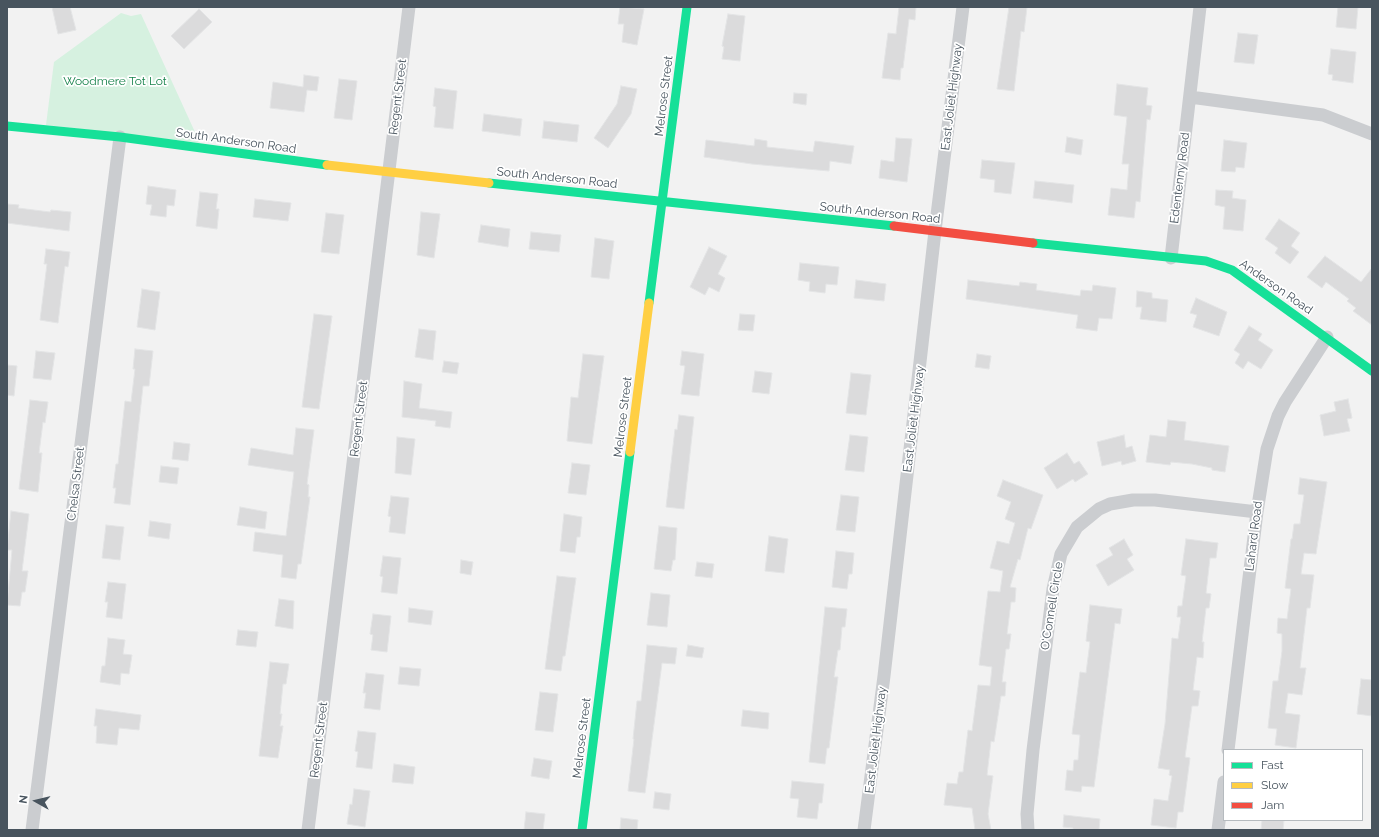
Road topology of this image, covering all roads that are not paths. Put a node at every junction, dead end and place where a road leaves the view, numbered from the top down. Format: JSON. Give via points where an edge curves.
{"nodes":[{"id":1,"x":409,"y":7,"type":"edge"},
{"id":2,"x":687,"y":7,"type":"edge"},
{"id":3,"x":963,"y":7,"type":"edge"},
{"id":4,"x":1200,"y":7,"type":"edge"},
{"id":5,"x":1190,"y":97,"type":"junction"},
{"id":6,"x":7,"y":126,"type":"edge"},
{"id":7,"x":1372,"y":134,"type":"edge"},
{"id":8,"x":120,"y":137,"type":"junction"},
{"id":9,"x":389,"y":173,"type":"junction"},
{"id":10,"x":663,"y":201,"type":"junction"},
{"id":11,"x":935,"y":231,"type":"junction"},
{"id":12,"x":1106,"y":251,"type":"joint"},
{"id":13,"x":1171,"y":258,"type":"junction"},
{"id":14,"x":1327,"y":337,"type":"junction"},
{"id":15,"x":1372,"y":371,"type":"edge"},
{"id":16,"x":1257,"y":512,"type":"junction"},
{"id":17,"x":1228,"y":749,"type":"edge"},
{"id":18,"x":1223,"y":790,"type":"edge"},
{"id":19,"x":32,"y":830,"type":"edge"},
{"id":20,"x":308,"y":830,"type":"edge"},
{"id":21,"x":582,"y":830,"type":"edge"},
{"id":22,"x":864,"y":830,"type":"edge"},
{"id":23,"x":1028,"y":830,"type":"edge"},
{"id":24,"x":1218,"y":830,"type":"edge"}],
"edges":[{"from":1,"to":9,"type":"street","name":"Regent Street"},
{"from":2,"to":10,"type":"street","name":"Melrose Street"},
{"from":3,"to":11,"type":"street","name":"East Joliet Highway"},
{"from":4,"to":5,"type":"street","name":"Edentenny Road"},
{"from":5,"to":7,"type":"street","via":[[1324,114]]},
{"from":5,"to":13,"type":"street","name":"Edentenny Road"},
{"from":6,"to":8,"type":"street","name":"South Anderson Road"},
{"from":8,"to":9,"type":"street","name":"South Anderson Road"},
{"from":8,"to":19,"type":"street","name":"Chelsa Street"},
{"from":9,"to":10,"type":"street","name":"South Anderson Road"},
{"from":9,"to":20,"type":"street","name":"Regent Street"},
{"from":10,"to":11,"type":"street","name":"South Anderson Road"},
{"from":10,"to":21,"type":"street","name":"Melrose Street"},
{"from":11,"to":12,"type":"street","name":"South Anderson Road"},
{"from":11,"to":22,"type":"street","name":"East Joliet Highway"},
{"from":12,"to":13,"type":"street","name":"Anderson Road"},
{"from":13,"to":14,"type":"street","name":"Anderson Road","via":[[1206,261],[1232,270]]},
{"from":14,"to":15,"type":"street","name":"Anderson Road"},
{"from":14,"to":16,"type":"street","name":"Lahard Road","via":[[1278,416],[1267,449]]},
{"from":16,"to":17,"type":"street","name":"Lahard Road"},
{"from":16,"to":23,"type":"street","name":"O'Connell Circle","via":[[1155,500],[1132,500],[1099,509],[1084,520],[1074,532],[1061,554],[1054,583],[1033,750]]},
{"from":18,"to":24,"type":"street"}]}
